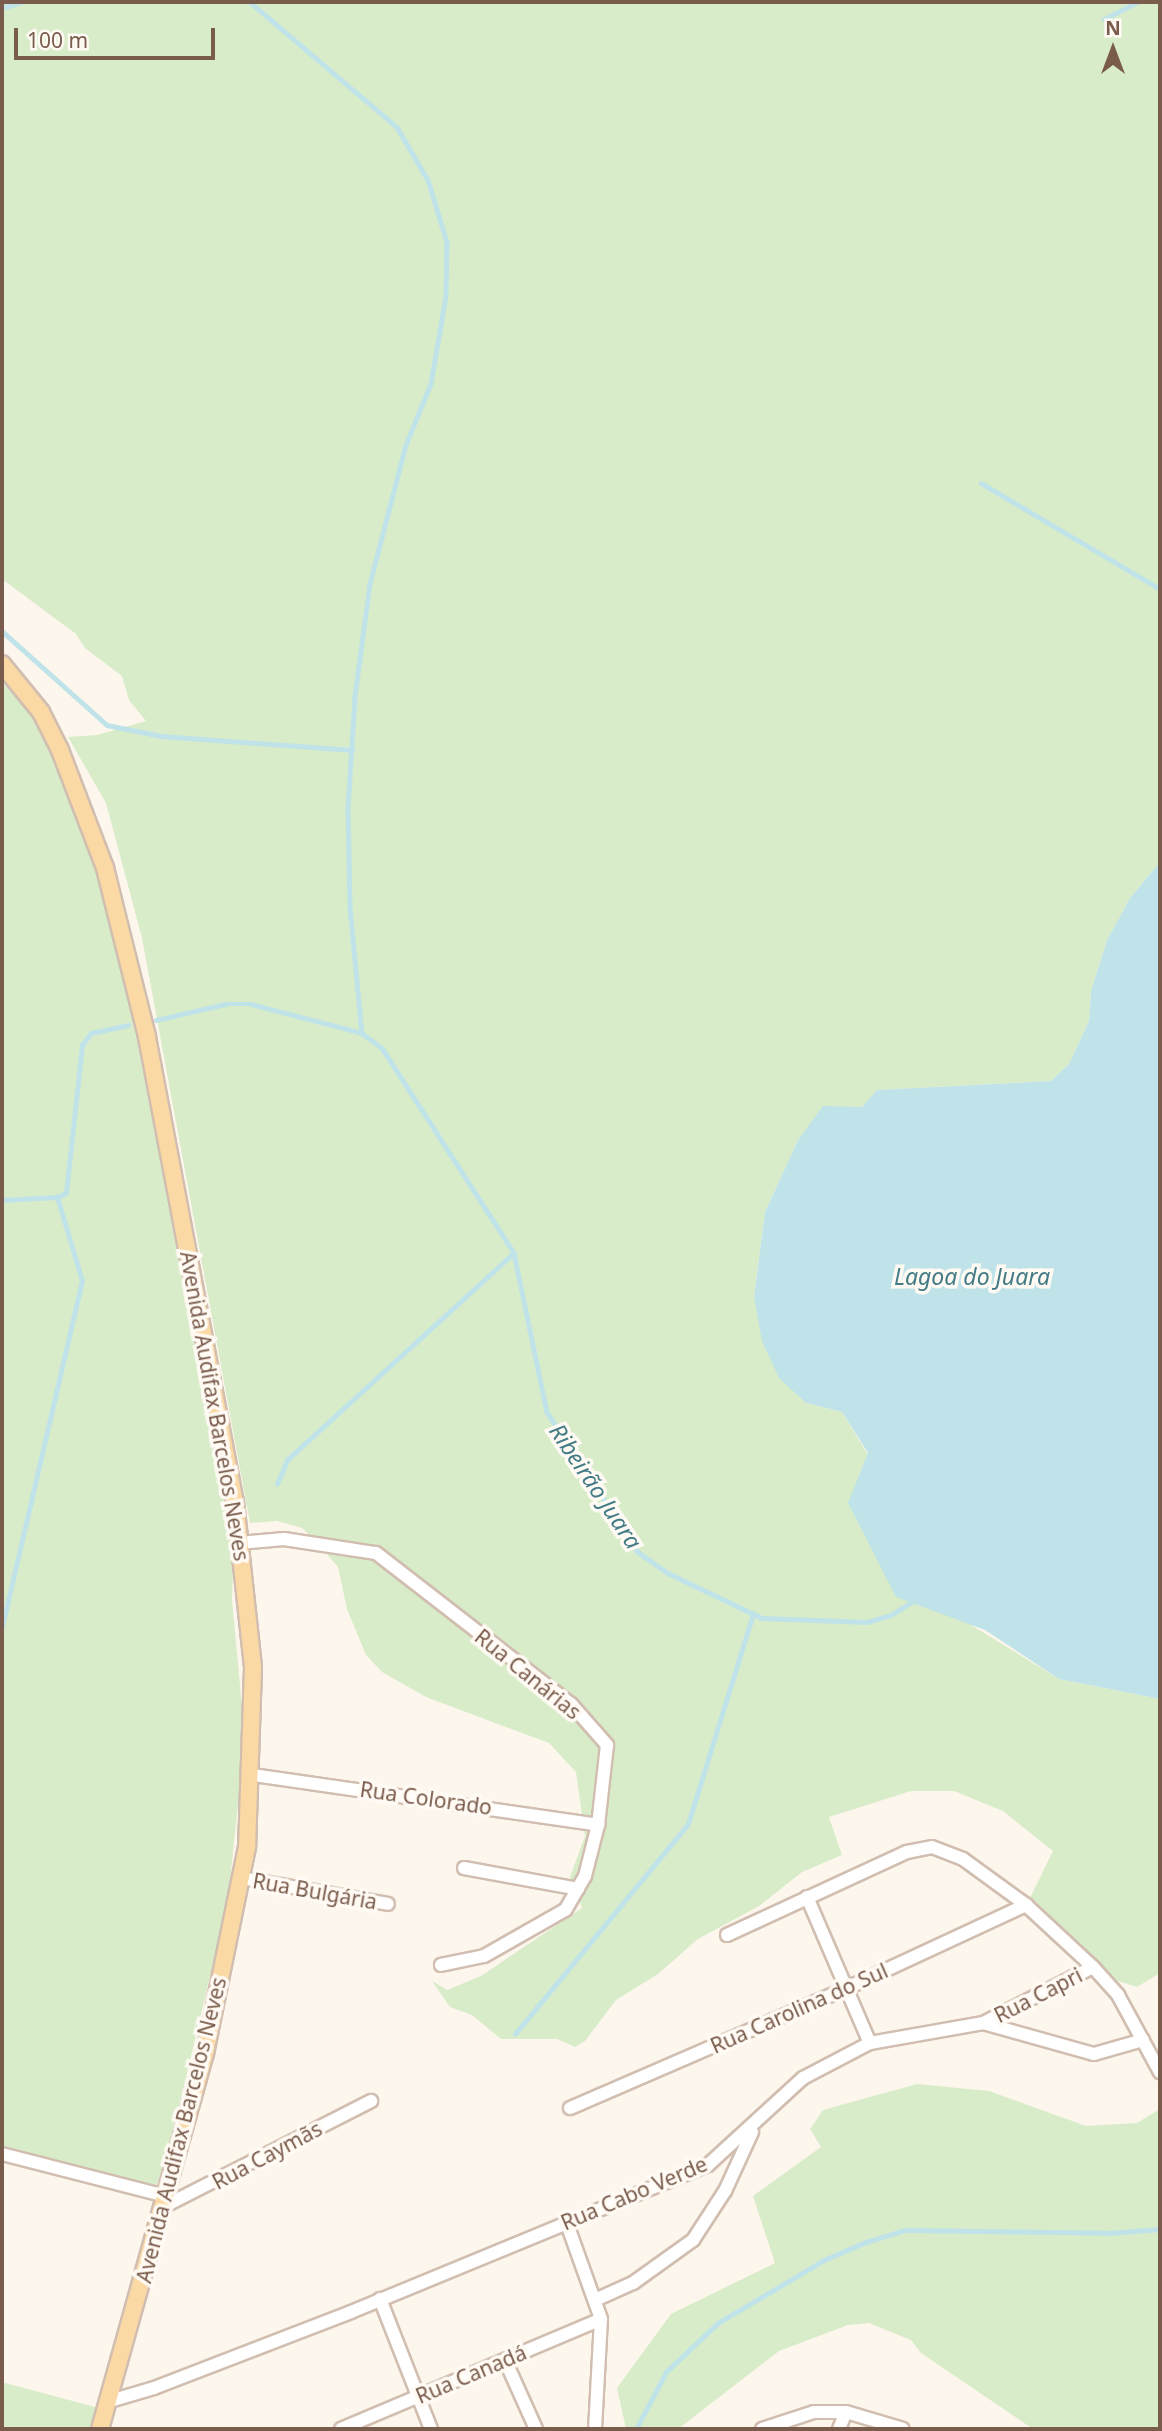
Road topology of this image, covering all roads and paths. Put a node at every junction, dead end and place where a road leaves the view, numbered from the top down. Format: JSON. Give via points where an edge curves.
{"nodes":[{"id":1,"x":2,"y":664,"type":"edge"},
{"id":2,"x":239,"y":1543,"type":"junction"},
{"id":3,"x":253,"y":1775,"type":"junction"},
{"id":4,"x":598,"y":1825,"type":"junction"},
{"id":5,"x":464,"y":1868,"type":"dead end"},
{"id":6,"x":241,"y":1878,"type":"junction"},
{"id":7,"x":578,"y":1889,"type":"junction"},
{"id":8,"x":807,"y":1897,"type":"junction"},
{"id":9,"x":388,"y":1904,"type":"dead end"},
{"id":10,"x":1026,"y":1905,"type":"junction"},
{"id":11,"x":727,"y":1935,"type":"dead end"},
{"id":12,"x":442,"y":1965,"type":"dead end"},
{"id":13,"x":1093,"y":1967,"type":"junction"},
{"id":14,"x":845,"y":1989,"type":"junction"},
{"id":15,"x":983,"y":2023,"type":"junction"},
{"id":16,"x":1143,"y":2040,"type":"junction"},
{"id":17,"x":870,"y":2043,"type":"junction"},
{"id":18,"x":1160,"y":2072,"type":"edge"},
{"id":19,"x":371,"y":2101,"type":"dead end"},
{"id":20,"x":570,"y":2108,"type":"dead end"},
{"id":21,"x":753,"y":2129,"type":"junction"},
{"id":22,"x":2,"y":2154,"type":"edge"},
{"id":23,"x":163,"y":2202,"type":"junction"},
{"id":24,"x":566,"y":2221,"type":"junction"},
{"id":25,"x":380,"y":2300,"type":"junction"},
{"id":26,"x":595,"y":2300,"type":"junction"},
{"id":27,"x":601,"y":2319,"type":"junction"},
{"id":28,"x":505,"y":2360,"type":"junction"},
{"id":29,"x":418,"y":2397,"type":"junction"},
{"id":30,"x":110,"y":2401,"type":"junction"},
{"id":31,"x":846,"y":2412,"type":"junction"},
{"id":32,"x":103,"y":2426,"type":"edge"},
{"id":33,"x":341,"y":2429,"type":"edge"},
{"id":34,"x":431,"y":2429,"type":"edge"},
{"id":35,"x":536,"y":2429,"type":"edge"},
{"id":36,"x":594,"y":2429,"type":"edge"},
{"id":37,"x":762,"y":2429,"type":"edge"},
{"id":38,"x":839,"y":2429,"type":"edge"},
{"id":39,"x":903,"y":2429,"type":"edge"}],
"edges":[{"from":1,"to":2,"type":"main road","name":"Avenida Audifax Barcelos Neves","via":[[41,712],[61,750],[105,868],[149,1050]]},
{"from":2,"to":3,"type":"main road","name":"Avenida Audifax Barcelos Neves","via":[[253,1668]]},
{"from":2,"to":4,"type":"street","name":"Rua Canárias","via":[[284,1539],[376,1553],[571,1704],[607,1745]]},
{"from":3,"to":4,"type":"street","name":"Rua Colorado"},
{"from":3,"to":6,"type":"main road","name":"Avenida Audifax Barcelos Neves"},
{"from":4,"to":7,"type":"street","name":"Rua Canárias"},
{"from":5,"to":7,"type":"street"},
{"from":6,"to":9,"type":"street","name":"Rua Bulgária"},
{"from":6,"to":23,"type":"main road","name":"Avenida Audifax Barcelos Neves","via":[[205,2053]]},
{"from":7,"to":12,"type":"street","name":"Rua Canárias","via":[[565,1910],[518,1937],[484,1955]]},
{"from":8,"to":10,"type":"street","via":[[907,1852],[932,1847],[963,1859]]},
{"from":8,"to":11,"type":"street"},
{"from":8,"to":14,"type":"street"},
{"from":10,"to":13,"type":"street"},
{"from":10,"to":14,"type":"street","name":"Rua Carolina do Sul"},
{"from":13,"to":15,"type":"street","name":"Rua Capri"},
{"from":13,"to":16,"type":"street","via":[[1118,1995]]},
{"from":14,"to":17,"type":"street"},
{"from":14,"to":20,"type":"street","name":"Rua Carolina do Sul"},
{"from":15,"to":16,"type":"street","name":"Rua Cabo Verde","via":[[1094,2054]]},
{"from":15,"to":17,"type":"street","name":"Rua Cabo Verde"},
{"from":16,"to":18,"type":"street"},
{"from":17,"to":21,"type":"street","name":"Rua Cabo Verde","via":[[803,2078]]},
{"from":19,"to":23,"type":"street","name":"Rua Caymãs"},
{"from":21,"to":24,"type":"street","name":"Rua Cabo Verde","via":[[708,2165]]},
{"from":21,"to":26,"type":"street","via":[[725,2191],[693,2240],[633,2283]]},
{"from":22,"to":23,"type":"street"},
{"from":23,"to":30,"type":"main road","name":"Avenida Audifax Barcelos Neves"},
{"from":24,"to":25,"type":"street","name":"Rua Cabo Verde"},
{"from":24,"to":26,"type":"street"},
{"from":25,"to":29,"type":"street"},
{"from":25,"to":30,"type":"street","name":"Rua Cabo Verde"},
{"from":26,"to":27,"type":"street"},
{"from":27,"to":28,"type":"street","name":"Rua Canadá"},
{"from":27,"to":36,"type":"street"},
{"from":28,"to":29,"type":"street","name":"Rua Canadá"},
{"from":28,"to":35,"type":"street"},
{"from":29,"to":33,"type":"street","name":"Rua Canadá"},
{"from":29,"to":34,"type":"street"},
{"from":30,"to":32,"type":"main road","name":"Avenida Audifax Barcelos Neves"},
{"from":31,"to":37,"type":"street","via":[[814,2412]]},
{"from":31,"to":38,"type":"street"},
{"from":31,"to":39,"type":"street"}]}
